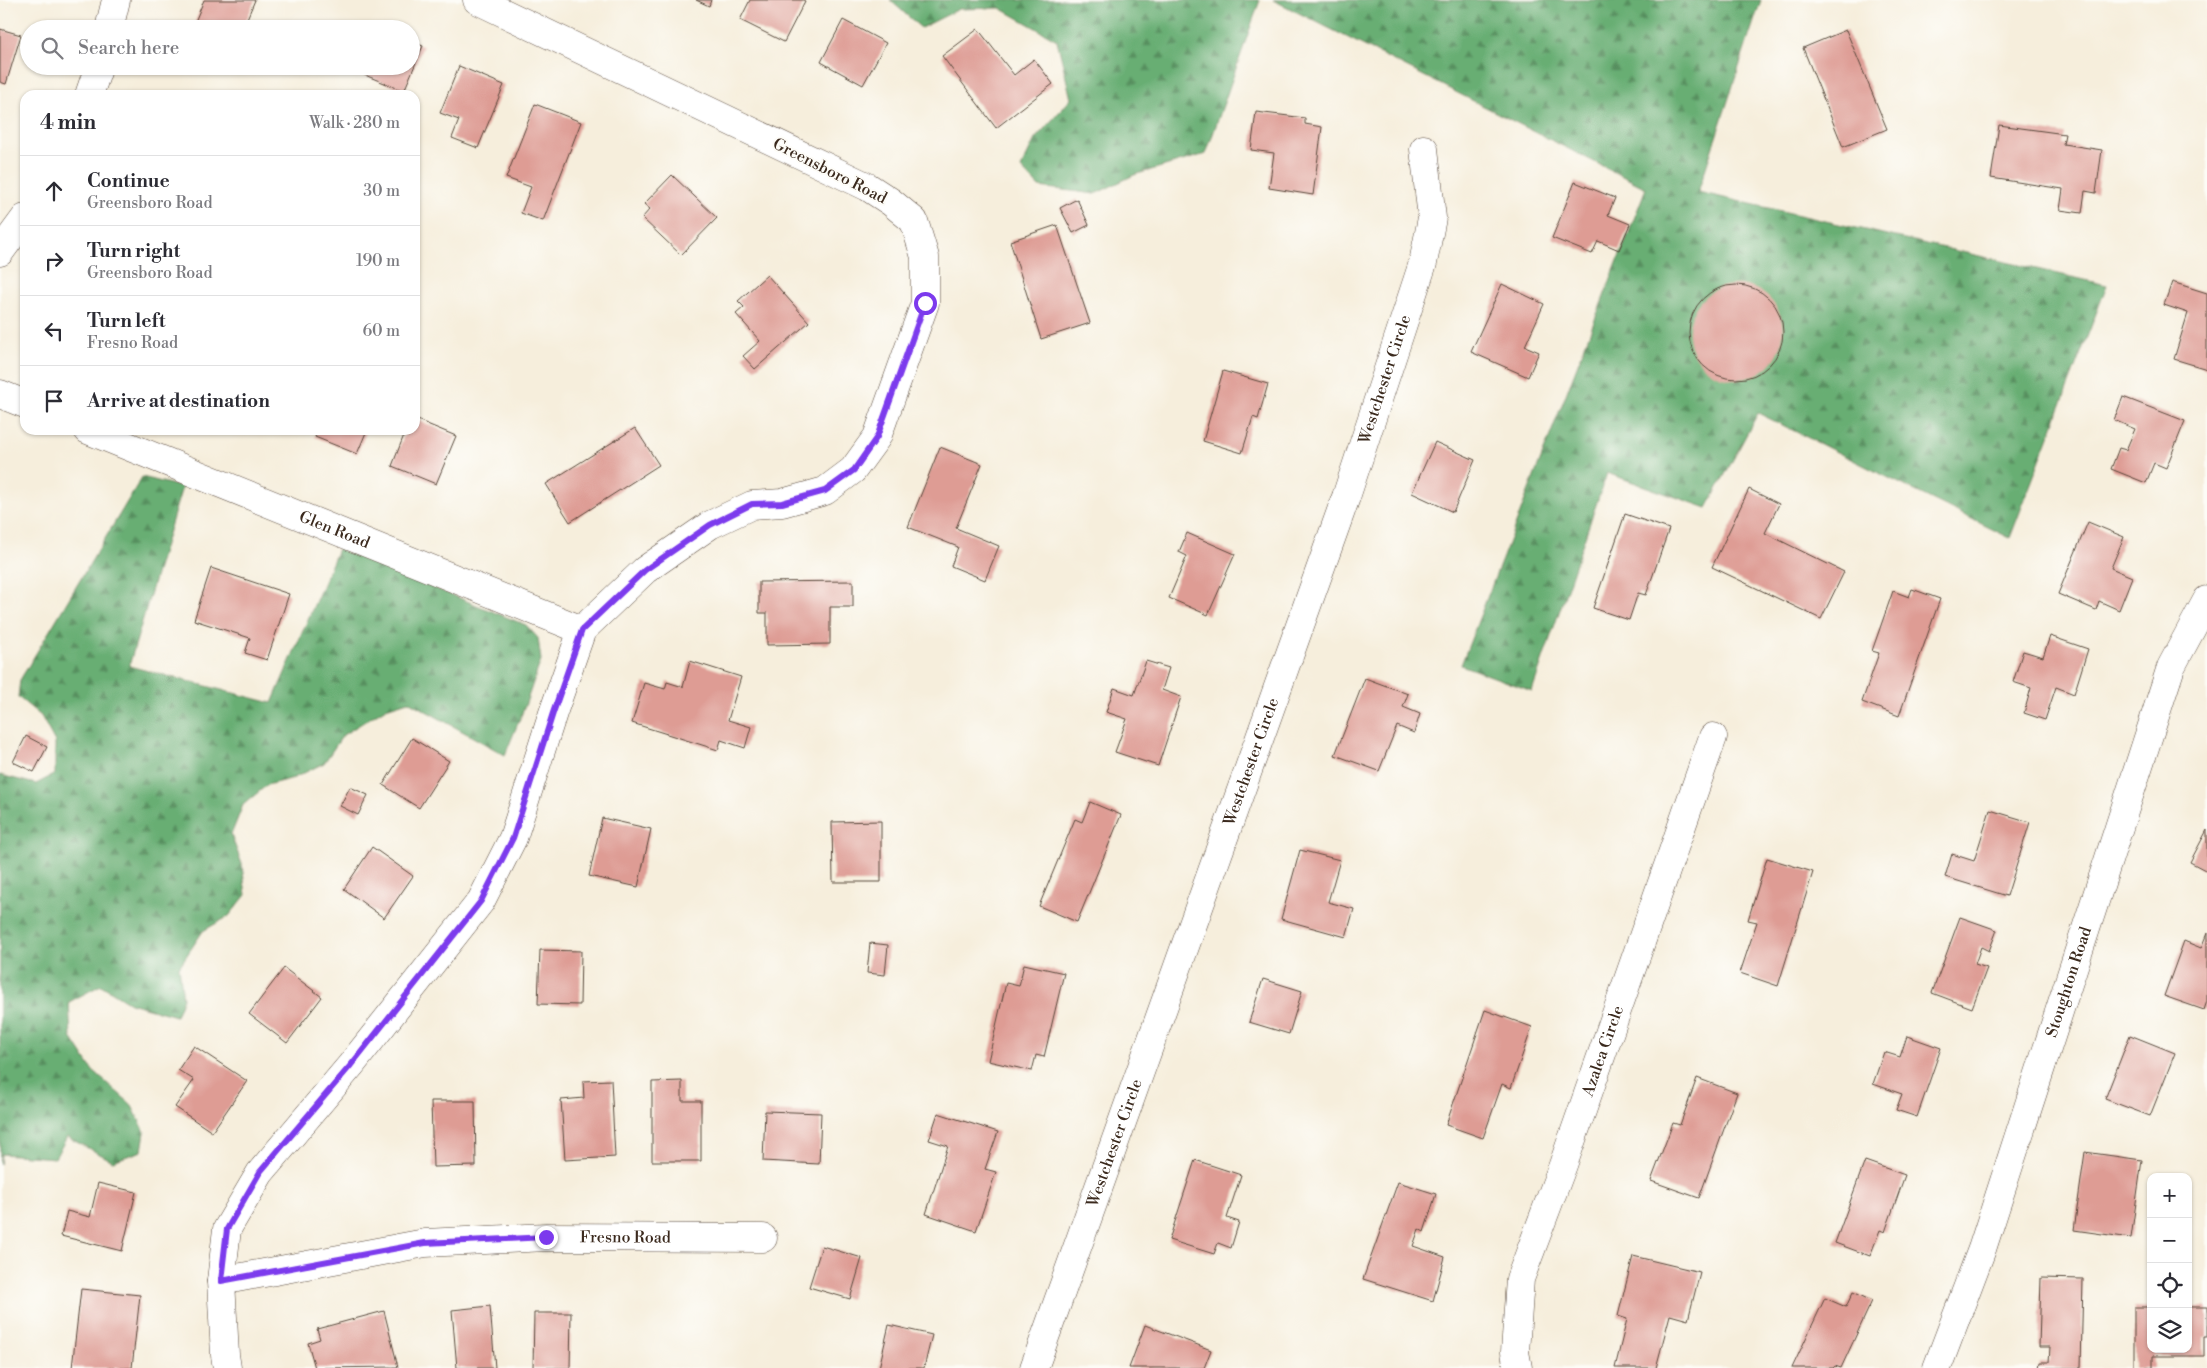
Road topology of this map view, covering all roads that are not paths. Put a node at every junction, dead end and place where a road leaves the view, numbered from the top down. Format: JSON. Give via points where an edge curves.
{"nodes":[{"id":1,"x":116,"y":0,"type":"edge"},
{"id":2,"x":477,"y":0,"type":"edge"},
{"id":3,"x":111,"y":20,"type":"edge"},
{"id":4,"x":96,"y":75,"type":"edge"},
{"id":5,"x":91,"y":90,"type":"edge"},
{"id":6,"x":1424,"y":149,"type":"dead end"},
{"id":7,"x":20,"y":225,"type":"edge"},
{"id":8,"x":0,"y":252,"type":"edge"},
{"id":9,"x":0,"y":394,"type":"edge"},
{"id":10,"x":20,"y":402,"type":"edge"},
{"id":11,"x":100,"y":435,"type":"edge"},
{"id":12,"x":2207,"y":600,"type":"edge"},
{"id":13,"x":582,"y":630,"type":"junction"},
{"id":14,"x":1713,"y":737,"type":"dead end"},
{"id":15,"x":763,"y":1238,"type":"dead end"},
{"id":16,"x":221,"y":1281,"type":"junction"},
{"id":17,"x":227,"y":1368,"type":"edge"},
{"id":18,"x":1034,"y":1368,"type":"edge"},
{"id":19,"x":1518,"y":1368,"type":"edge"},
{"id":20,"x":1937,"y":1368,"type":"edge"}],
"edges":[{"from":1,"to":3,"type":"street"},
{"from":2,"to":13,"type":"street","name":"Greensboro Road","via":[[868,187],[914,221],[925,257],[925,303],[877,437],[854,470],[825,491],[782,503],[752,504],[710,525],[645,570]]},
{"from":4,"to":5,"type":"street"},
{"from":6,"to":18,"type":"street","name":"Westchester Circle","via":[[1432,218],[1423,263],[1346,496]]},
{"from":7,"to":8,"type":"street"},
{"from":9,"to":10,"type":"street"},
{"from":11,"to":13,"type":"street","name":"Glen Road"},
{"from":12,"to":20,"type":"street","name":"Stoughton Road","via":[[2171,667],[1982,1249]]},
{"from":13,"to":16,"type":"street","name":"Greensboro Road","via":[[513,838],[481,901],[351,1065],[260,1172],[227,1229]]},
{"from":14,"to":19,"type":"street","name":"Azalea Circle","via":[[1520,1279],[1515,1352]]},
{"from":15,"to":16,"type":"street","name":"Fresno Road","via":[[546,1237],[425,1243]]},
{"from":16,"to":17,"type":"street","name":"Greensboro Road"}]}
